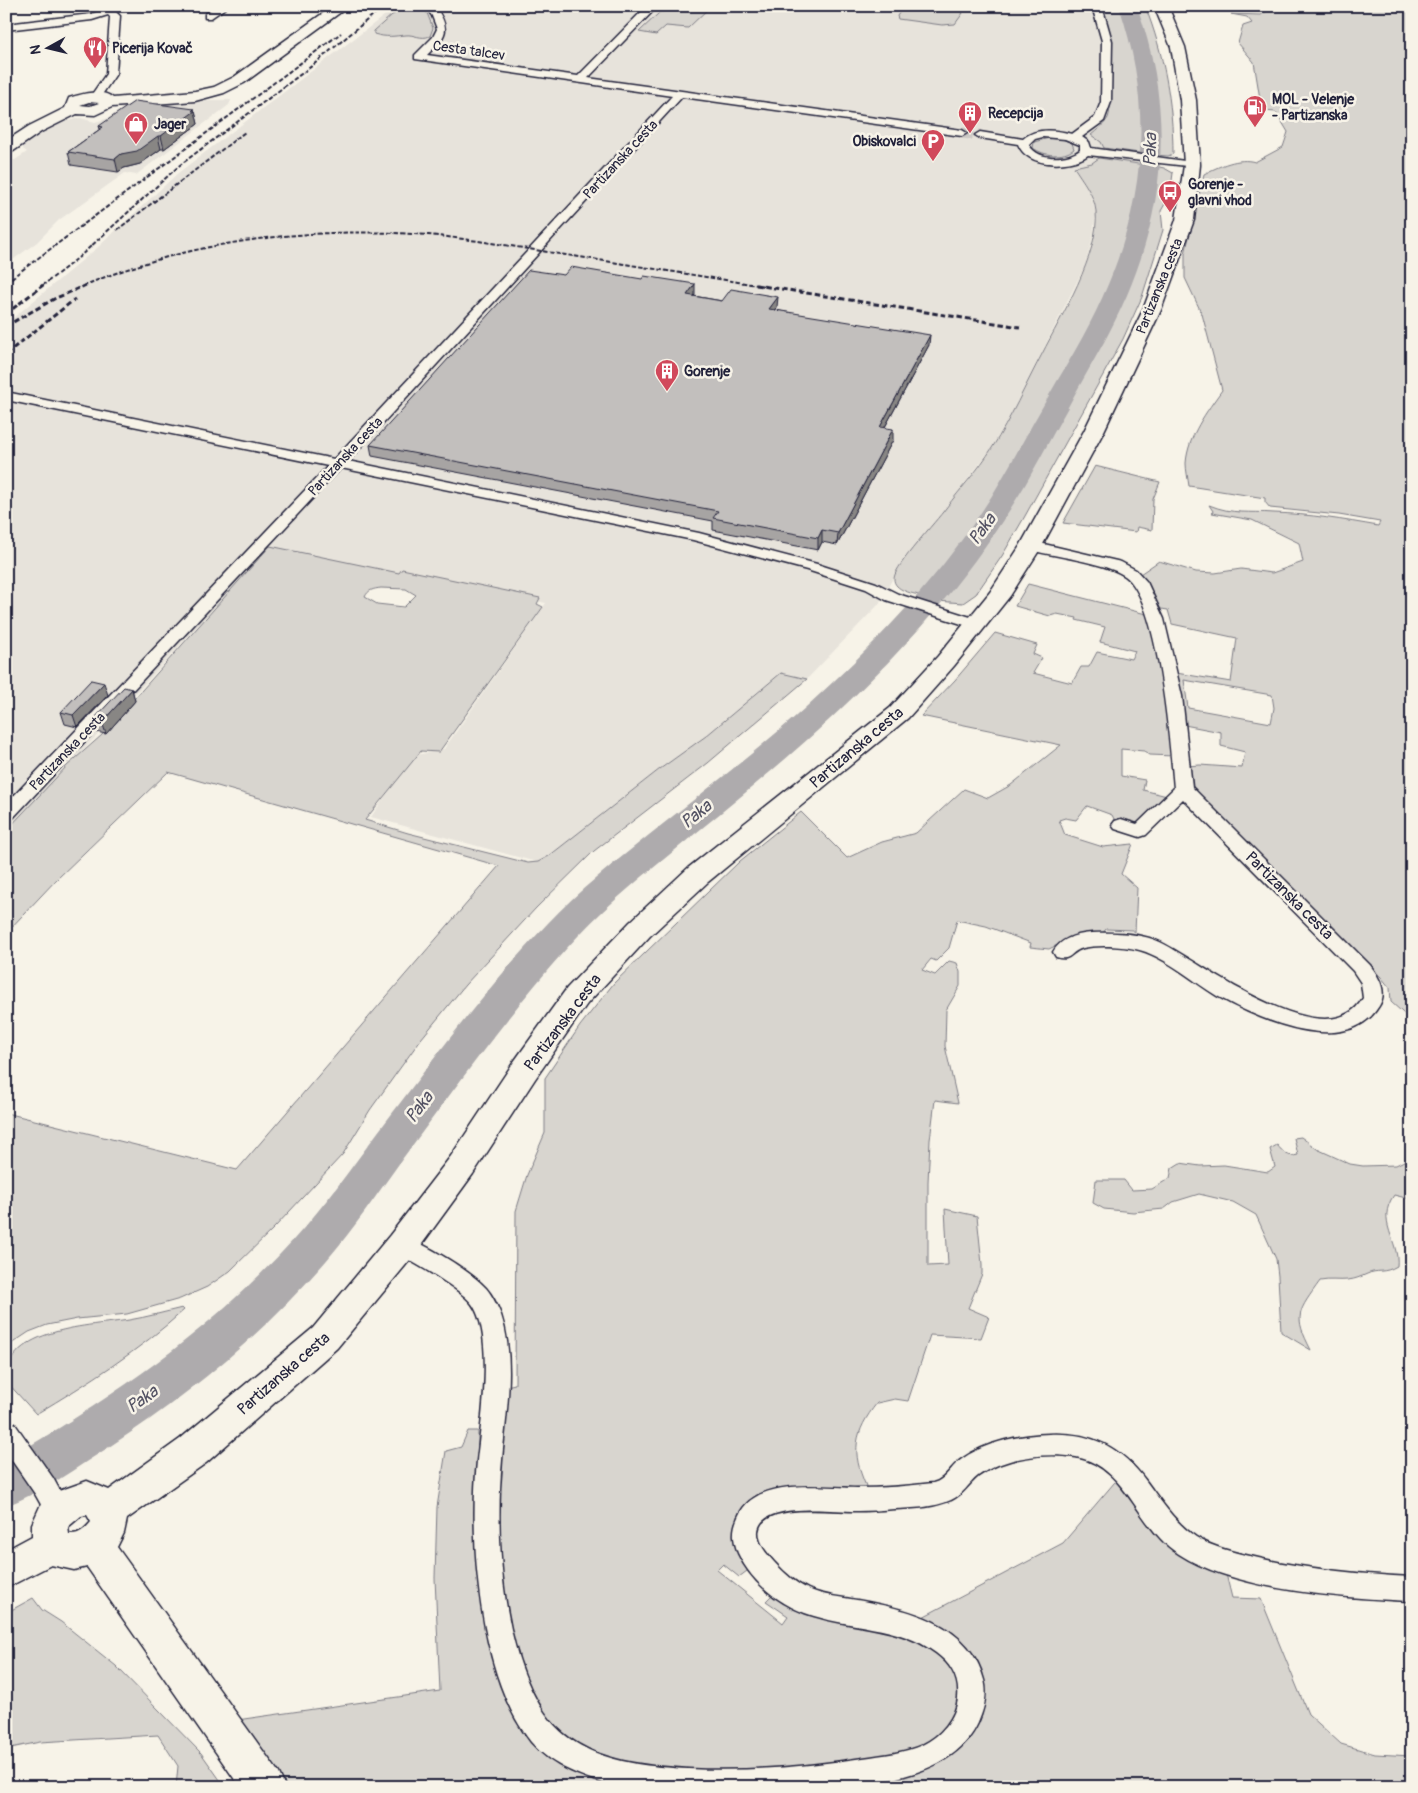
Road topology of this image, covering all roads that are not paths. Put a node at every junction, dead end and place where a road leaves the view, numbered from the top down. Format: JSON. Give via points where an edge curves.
{"nodes":[{"id":1,"x":124,"y":6,"type":"edge"},
{"id":2,"x":223,"y":6,"type":"edge"},
{"id":3,"x":342,"y":6,"type":"edge"},
{"id":4,"x":430,"y":6,"type":"edge"},
{"id":5,"x":653,"y":6,"type":"edge"},
{"id":6,"x":1097,"y":6,"type":"edge"},
{"id":7,"x":1161,"y":6,"type":"edge"},
{"id":8,"x":111,"y":12,"type":"junction"},
{"id":9,"x":208,"y":16,"type":"dead end"},
{"id":10,"x":10,"y":29,"type":"edge"},
{"id":11,"x":580,"y":80,"type":"junction"},
{"id":12,"x":680,"y":94,"type":"junction"},
{"id":13,"x":102,"y":100,"type":"junction"},
{"id":14,"x":962,"y":133,"type":"tunnel mouth"},
{"id":15,"x":980,"y":136,"type":"tunnel mouth"},
{"id":16,"x":1074,"y":138,"type":"junction"},
{"id":17,"x":1024,"y":142,"type":"junction"},
{"id":18,"x":6,"y":149,"type":"edge"},
{"id":19,"x":1086,"y":151,"type":"junction"},
{"id":20,"x":1192,"y":165,"type":"junction"},
{"id":21,"x":6,"y":396,"type":"edge"},
{"id":22,"x":339,"y":462,"type":"junction"},
{"id":23,"x":1031,"y":546,"type":"junction"},
{"id":24,"x":977,"y":624,"type":"junction"},
{"id":25,"x":1183,"y":790,"type":"junction"},
{"id":26,"x":6,"y":815,"type":"edge"},
{"id":27,"x":1121,"y":825,"type":"dead end"},
{"id":28,"x":1063,"y":952,"type":"dead end"},
{"id":29,"x":402,"y":1246,"type":"junction"},
{"id":30,"x":8,"y":1433,"type":"edge"},
{"id":31,"x":108,"y":1511,"type":"junction"},
{"id":32,"x":52,"y":1514,"type":"junction"},
{"id":33,"x":94,"y":1546,"type":"junction"},
{"id":34,"x":6,"y":1570,"type":"edge"},
{"id":35,"x":1412,"y":1589,"type":"edge"},
{"id":36,"x":265,"y":1787,"type":"edge"}],
"edges":[{"from":1,"to":8,"type":"street"},
{"from":2,"to":9,"type":"street"},
{"from":3,"to":13,"type":"main road","via":[[239,80],[219,90],[196,96]]},
{"from":4,"to":11,"type":"street","name":"Cesta talcev","via":[[440,19],[442,29],[434,44],[419,57]]},
{"from":5,"to":11,"type":"street"},
{"from":6,"to":16,"type":"street","via":[[1106,41],[1106,102],[1100,119]]},
{"from":7,"to":20,"type":"main road","name":"Partizanska cesta","via":[[1178,47],[1188,100]]},
{"from":8,"to":10,"type":"street"},
{"from":8,"to":13,"type":"street","via":[[115,16],[113,65]]},
{"from":11,"to":12,"type":"street"},
{"from":12,"to":14,"type":"street"},
{"from":12,"to":22,"type":"street","name":"Partizanska cesta"},
{"from":13,"to":18,"type":"main road","via":[[95,110],[76,110],[35,129]]},
{"from":15,"to":17,"type":"street"},
{"from":16,"to":17,"type":"street","via":[[1043,134]]},
{"from":16,"to":19,"type":"street","via":[[1085,144]]},
{"from":17,"to":19,"type":"street","via":[[1030,153],[1050,159],[1075,158]]},
{"from":19,"to":20,"type":"street"},
{"from":20,"to":23,"type":"main road","name":"Partizanska cesta","via":[[1185,220],[1152,310],[1094,431]]},
{"from":21,"to":22,"type":"street"},
{"from":22,"to":24,"type":"street","via":[[694,536],[812,567]]},
{"from":22,"to":26,"type":"street","name":"Partizanska cesta"},
{"from":23,"to":24,"type":"main road","name":"Partizanska cesta"},
{"from":23,"to":25,"type":"street","via":[[1116,565],[1131,573],[1142,585],[1156,619],[1174,696]]},
{"from":24,"to":29,"type":"main road","name":"Partizanska cesta","via":[[899,713],[698,875],[640,929],[578,996]]},
{"from":25,"to":27,"type":"street","via":[[1140,831]]},
{"from":25,"to":28,"type":"street","name":"Partizanska cesta","via":[[1360,966],[1372,982],[1372,1001],[1364,1013],[1344,1024],[1315,1026],[1272,1013],[1227,992],[1149,945],[1088,940],[1072,944]]},
{"from":29,"to":31,"type":"main road","name":"Partizanska cesta","via":[[324,1338],[193,1451]]},
{"from":29,"to":35,"type":"street","via":[[431,1259],[479,1296],[493,1324],[495,1404],[487,1488],[487,1544],[500,1633],[524,1709],[560,1751],[586,1764],[616,1773],[662,1780],[722,1784],[781,1782],[908,1763],[940,1750],[958,1733],[970,1706],[972,1689],[968,1671],[955,1651],[927,1631],[891,1619],[826,1607],[799,1598],[763,1569],[748,1548],[745,1533],[748,1519],[760,1507],[776,1501],[862,1500],[938,1494],[980,1461],[1012,1450],[1067,1444],[1105,1454],[1120,1466],[1170,1530],[1186,1545],[1215,1559],[1308,1579]]},
{"from":30,"to":32,"type":"street"},
{"from":31,"to":32,"type":"main road","via":[[96,1499],[87,1498],[66,1504]]},
{"from":31,"to":33,"type":"main road","via":[[107,1530]]},
{"from":32,"to":33,"type":"main road","via":[[59,1550],[86,1550]]},
{"from":32,"to":34,"type":"main road"},
{"from":33,"to":36,"type":"main road"}]}
